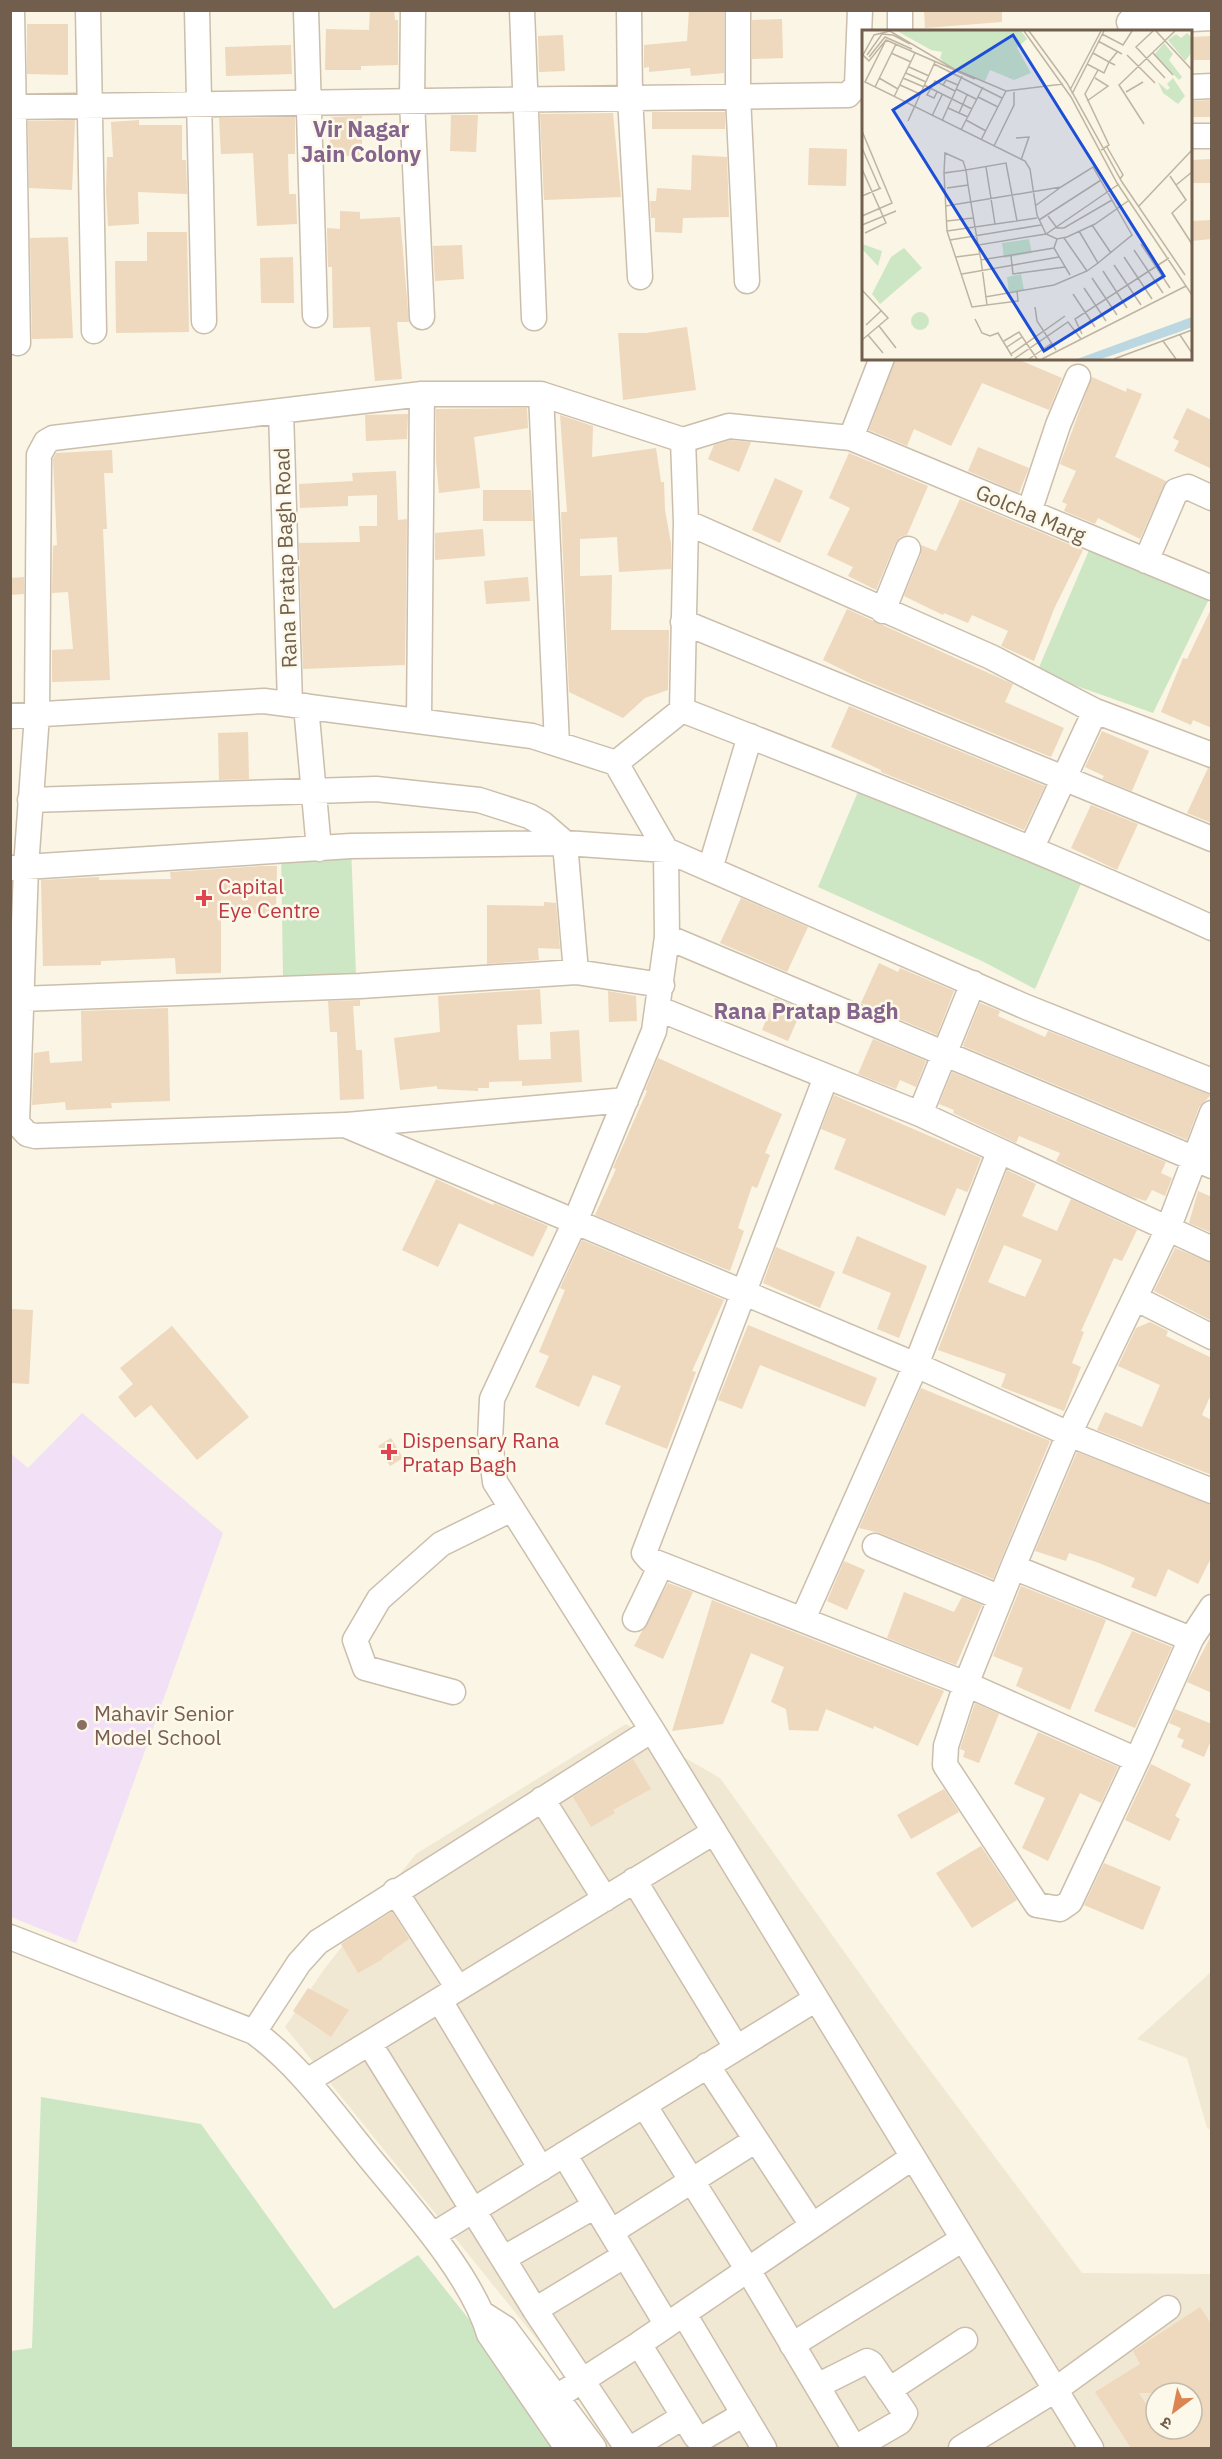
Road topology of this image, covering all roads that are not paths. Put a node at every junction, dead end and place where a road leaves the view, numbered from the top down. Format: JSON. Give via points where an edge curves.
{"nodes":[{"id":1,"x":12,"y":10,"type":"edge"},
{"id":2,"x":88,"y":10,"type":"edge"},
{"id":3,"x":197,"y":10,"type":"edge"},
{"id":4,"x":306,"y":10,"type":"edge"},
{"id":5,"x":413,"y":10,"type":"edge"},
{"id":6,"x":522,"y":10,"type":"edge"},
{"id":7,"x":629,"y":10,"type":"edge"},
{"id":8,"x":738,"y":10,"type":"edge"},
{"id":9,"x":860,"y":10,"type":"edge"},
{"id":10,"x":900,"y":10,"type":"edge"},
{"id":11,"x":1212,"y":18,"type":"edge"},
{"id":12,"x":1129,"y":21,"type":"edge"},
{"id":13,"x":900,"y":30,"type":"edge"},
{"id":14,"x":1212,"y":86,"type":"edge"},
{"id":15,"x":1192,"y":87,"type":"edge"},
{"id":16,"x":738,"y":96,"type":"junction"},
{"id":17,"x":630,"y":97,"type":"junction"},
{"id":18,"x":525,"y":99,"type":"junction"},
{"id":19,"x":412,"y":101,"type":"junction"},
{"id":20,"x":309,"y":102,"type":"junction"},
{"id":21,"x":198,"y":104,"type":"junction"},
{"id":22,"x":90,"y":106,"type":"junction"},
{"id":23,"x":12,"y":107,"type":"edge"},
{"id":24,"x":1192,"y":136,"type":"edge"},
{"id":25,"x":1212,"y":136,"type":"edge"},
{"id":26,"x":640,"y":277,"type":"dead end"},
{"id":27,"x":747,"y":281,"type":"dead end"},
{"id":28,"x":315,"y":315,"type":"dead end"},
{"id":29,"x":422,"y":318,"type":"dead end"},
{"id":30,"x":534,"y":318,"type":"dead end"},
{"id":31,"x":204,"y":321,"type":"dead end"},
{"id":32,"x":94,"y":331,"type":"dead end"},
{"id":33,"x":18,"y":343,"type":"dead end"},
{"id":34,"x":881,"y":360,"type":"edge"},
{"id":35,"x":1084,"y":366,"type":"edge"},
{"id":36,"x":422,"y":394,"type":"junction"},
{"id":37,"x":542,"y":394,"type":"junction"},
{"id":38,"x":281,"y":411,"type":"junction"},
{"id":39,"x":851,"y":438,"type":"junction"},
{"id":40,"x":683,"y":440,"type":"junction"},
{"id":41,"x":1212,"y":498,"type":"edge"},
{"id":42,"x":1029,"y":512,"type":"junction"},
{"id":43,"x":686,"y":522,"type":"junction"},
{"id":44,"x":908,"y":549,"type":"dead end"},
{"id":45,"x":1146,"y":561,"type":"junction"},
{"id":46,"x":1212,"y":588,"type":"edge"},
{"id":47,"x":884,"y":611,"type":"junction"},
{"id":48,"x":683,"y":622,"type":"junction"},
{"id":49,"x":298,"y":705,"type":"junction"},
{"id":50,"x":682,"y":710,"type":"junction"},
{"id":51,"x":1095,"y":711,"type":"junction"},
{"id":52,"x":37,"y":715,"type":"junction"},
{"id":53,"x":10,"y":716,"type":"edge"},
{"id":54,"x":419,"y":721,"type":"junction"},
{"id":55,"x":750,"y":736,"type":"junction"},
{"id":56,"x":557,"y":744,"type":"junction"},
{"id":57,"x":1212,"y":754,"type":"edge"},
{"id":58,"x":616,"y":763,"type":"junction"},
{"id":59,"x":1064,"y":777,"type":"junction"},
{"id":60,"x":314,"y":791,"type":"junction"},
{"id":61,"x":30,"y":800,"type":"junction"},
{"id":62,"x":1212,"y":839,"type":"edge"},
{"id":63,"x":565,"y":843,"type":"junction"},
{"id":64,"x":1032,"y":847,"type":"junction"},
{"id":65,"x":319,"y":849,"type":"junction"},
{"id":66,"x":666,"y":850,"type":"junction"},
{"id":67,"x":18,"y":867,"type":"edge"},
{"id":68,"x":710,"y":869,"type":"junction"},
{"id":69,"x":1212,"y":928,"type":"edge"},
{"id":70,"x":667,"y":937,"type":"junction"},
{"id":71,"x":576,"y":972,"type":"junction"},
{"id":72,"x":973,"y":983,"type":"junction"},
{"id":73,"x":660,"y":997,"type":"junction"},
{"id":74,"x":20,"y":999,"type":"junction"},
{"id":75,"x":945,"y":1053,"type":"junction"},
{"id":76,"x":826,"y":1077,"type":"junction"},
{"id":77,"x":1212,"y":1081,"type":"edge"},
{"id":78,"x":626,"y":1100,"type":"junction"},
{"id":79,"x":1212,"y":1113,"type":"edge"},
{"id":80,"x":920,"y":1114,"type":"junction"},
{"id":81,"x":345,"y":1125,"type":"junction"},
{"id":82,"x":999,"y":1152,"type":"junction"},
{"id":83,"x":1204,"y":1163,"type":"edge"},
{"id":84,"x":575,"y":1222,"type":"junction"},
{"id":85,"x":1168,"y":1229,"type":"junction"},
{"id":86,"x":1212,"y":1249,"type":"edge"},
{"id":87,"x":742,"y":1292,"type":"junction"},
{"id":88,"x":1137,"y":1299,"type":"junction"},
{"id":89,"x":1212,"y":1337,"type":"edge"},
{"id":90,"x":916,"y":1365,"type":"junction"},
{"id":91,"x":1069,"y":1434,"type":"junction"},
{"id":92,"x":1212,"y":1491,"type":"edge"},
{"id":93,"x":512,"y":1509,"type":"junction"},
{"id":94,"x":875,"y":1546,"type":"dead end"},
{"id":95,"x":662,"y":1565,"type":"junction"},
{"id":96,"x":1013,"y":1567,"type":"junction"},
{"id":97,"x":999,"y":1597,"type":"junction"},
{"id":98,"x":1212,"y":1607,"type":"edge"},
{"id":99,"x":635,"y":1619,"type":"dead end"},
{"id":100,"x":803,"y":1619,"type":"junction"},
{"id":101,"x":1191,"y":1639,"type":"junction"},
{"id":102,"x":966,"y":1684,"type":"junction"},
{"id":103,"x":453,"y":1692,"type":"dead end"},
{"id":104,"x":652,"y":1730,"type":"junction"},
{"id":105,"x":1137,"y":1761,"type":"junction"},
{"id":106,"x":542,"y":1799,"type":"junction"},
{"id":107,"x":714,"y":1832,"type":"junction"},
{"id":108,"x":634,"y":1880,"type":"junction"},
{"id":109,"x":394,"y":1891,"type":"junction"},
{"id":110,"x":605,"y":1899,"type":"junction"},
{"id":111,"x":10,"y":1937,"type":"edge"},
{"id":112,"x":449,"y":1994,"type":"junction"},
{"id":113,"x":816,"y":1999,"type":"junction"},
{"id":114,"x":254,"y":2032,"type":"junction"},
{"id":115,"x":369,"y":2043,"type":"junction"},
{"id":116,"x":736,"y":2047,"type":"junction"},
{"id":117,"x":707,"y":2065,"type":"junction"},
{"id":118,"x":307,"y":2081,"type":"junction"},
{"id":119,"x":644,"y":2106,"type":"junction"},
{"id":120,"x":756,"y":2140,"type":"junction"},
{"id":121,"x":564,"y":2154,"type":"junction"},
{"id":122,"x":913,"y":2157,"type":"junction"},
{"id":123,"x":541,"y":2169,"type":"junction"},
{"id":124,"x":691,"y":2182,"type":"junction"},
{"id":125,"x":595,"y":2206,"type":"junction"},
{"id":126,"x":473,"y":2210,"type":"junction"},
{"id":127,"x":812,"y":2225,"type":"junction"},
{"id":128,"x":611,"y":2232,"type":"junction"},
{"id":129,"x":433,"y":2235,"type":"junction"},
{"id":130,"x":963,"y":2239,"type":"junction"},
{"id":131,"x":624,"y":2256,"type":"junction"},
{"id":132,"x":504,"y":2258,"type":"junction"},
{"id":133,"x":748,"y":2270,"type":"junction"},
{"id":134,"x":1168,"y":2308,"type":"dead end"},
{"id":135,"x":535,"y":2310,"type":"junction"},
{"id":136,"x":483,"y":2314,"type":"junction"},
{"id":137,"x":676,"y":2319,"type":"junction"},
{"id":138,"x":965,"y":2340,"type":"dead end"},
{"id":139,"x":639,"y":2344,"type":"junction"},
{"id":140,"x":792,"y":2345,"type":"junction"},
{"id":141,"x":581,"y":2382,"type":"junction"},
{"id":142,"x":817,"y":2386,"type":"junction"},
{"id":143,"x":890,"y":2390,"type":"junction"},
{"id":144,"x":1055,"y":2390,"type":"junction"},
{"id":145,"x":558,"y":2396,"type":"junction"},
{"id":146,"x":744,"y":2414,"type":"junction"},
{"id":147,"x":683,"y":2417,"type":"junction"},
{"id":148,"x":567,"y":2448,"type":"edge"},
{"id":149,"x":594,"y":2448,"type":"edge"},
{"id":150,"x":627,"y":2448,"type":"edge"},
{"id":151,"x":632,"y":2448,"type":"edge"},
{"id":152,"x":764,"y":2448,"type":"edge"},
{"id":153,"x":855,"y":2448,"type":"edge"},
{"id":154,"x":961,"y":2448,"type":"edge"},
{"id":155,"x":1092,"y":2448,"type":"edge"}],
"edges":[{"from":1,"to":23,"type":"street"},
{"from":2,"to":22,"type":"street"},
{"from":3,"to":21,"type":"street"},
{"from":4,"to":20,"type":"street"},
{"from":5,"to":19,"type":"street"},
{"from":6,"to":18,"type":"street"},
{"from":7,"to":17,"type":"street"},
{"from":8,"to":16,"type":"street"},
{"from":9,"to":16,"type":"street","via":[[857,85],[848,95]]},
{"from":10,"to":13,"type":"street"},
{"from":11,"to":12,"type":"street"},
{"from":14,"to":15,"type":"street"},
{"from":16,"to":17,"type":"street"},
{"from":16,"to":27,"type":"street"},
{"from":17,"to":18,"type":"street"},
{"from":17,"to":26,"type":"street"},
{"from":18,"to":19,"type":"street"},
{"from":18,"to":30,"type":"street"},
{"from":19,"to":20,"type":"street"},
{"from":19,"to":29,"type":"street"},
{"from":20,"to":21,"type":"street"},
{"from":20,"to":28,"type":"street"},
{"from":21,"to":22,"type":"street"},
{"from":21,"to":31,"type":"street"},
{"from":22,"to":23,"type":"street"},
{"from":22,"to":32,"type":"street"},
{"from":23,"to":33,"type":"street"},
{"from":24,"to":25,"type":"street"},
{"from":34,"to":39,"type":"street"},
{"from":35,"to":42,"type":"street","via":[[1058,425]]},
{"from":36,"to":37,"type":"street"},
{"from":36,"to":38,"type":"street"},
{"from":36,"to":54,"type":"street"},
{"from":37,"to":40,"type":"street"},
{"from":37,"to":56,"type":"street"},
{"from":38,"to":49,"type":"street","name":"Rana Pratap Bagh Road"},
{"from":38,"to":52,"type":"street","via":[[53,438],[46,442],[39,455]]},
{"from":39,"to":40,"type":"street","name":"Golcha Marg","via":[[729,426]]},
{"from":39,"to":42,"type":"street","name":"Golcha Marg"},
{"from":40,"to":43,"type":"street"},
{"from":41,"to":45,"type":"street","via":[[1188,487],[1176,491]]},
{"from":42,"to":45,"type":"street","name":"Golcha Marg"},
{"from":43,"to":47,"type":"street"},
{"from":43,"to":48,"type":"street"},
{"from":44,"to":47,"type":"street"},
{"from":45,"to":46,"type":"street","name":"Golcha Marg"},
{"from":47,"to":51,"type":"street","via":[[991,657]]},
{"from":48,"to":50,"type":"street"},
{"from":48,"to":59,"type":"street"},
{"from":49,"to":52,"type":"street","via":[[264,701]]},
{"from":49,"to":54,"type":"street"},
{"from":49,"to":60,"type":"street","name":"Rana Pratap Bagh Road"},
{"from":50,"to":55,"type":"street"},
{"from":50,"to":58,"type":"street"},
{"from":51,"to":57,"type":"street"},
{"from":51,"to":59,"type":"street"},
{"from":52,"to":53,"type":"street"},
{"from":52,"to":61,"type":"street"},
{"from":54,"to":56,"type":"street","via":[[532,736]]},
{"from":55,"to":64,"type":"street"},
{"from":55,"to":68,"type":"street"},
{"from":56,"to":58,"type":"street"},
{"from":58,"to":66,"type":"street"},
{"from":59,"to":62,"type":"street"},
{"from":59,"to":64,"type":"street"},
{"from":60,"to":61,"type":"street"},
{"from":60,"to":63,"type":"street","via":[[376,789],[479,800],[529,816]]},
{"from":60,"to":65,"type":"street","name":"Rana Pratap Bagh Road"},
{"from":61,"to":67,"type":"street"},
{"from":63,"to":65,"type":"street"},
{"from":63,"to":66,"type":"street"},
{"from":63,"to":71,"type":"street"},
{"from":64,"to":69,"type":"street"},
{"from":65,"to":67,"type":"street"},
{"from":66,"to":68,"type":"street"},
{"from":66,"to":70,"type":"street"},
{"from":67,"to":74,"type":"street"},
{"from":68,"to":72,"type":"street"},
{"from":70,"to":73,"type":"street"},
{"from":70,"to":75,"type":"street"},
{"from":71,"to":73,"type":"street"},
{"from":71,"to":74,"type":"street","via":[[360,986]]},
{"from":72,"to":75,"type":"street"},
{"from":72,"to":77,"type":"street"},
{"from":73,"to":76,"type":"street"},
{"from":73,"to":78,"type":"street","via":[[654,1031]]},
{"from":74,"to":81,"type":"street","via":[[17,1123],[27,1134]]},
{"from":75,"to":80,"type":"street"},
{"from":75,"to":83,"type":"street"},
{"from":76,"to":80,"type":"street"},
{"from":76,"to":87,"type":"street"},
{"from":78,"to":81,"type":"street"},
{"from":78,"to":84,"type":"street"},
{"from":79,"to":83,"type":"street"},
{"from":80,"to":82,"type":"street"},
{"from":81,"to":84,"type":"street"},
{"from":82,"to":85,"type":"street"},
{"from":82,"to":90,"type":"street"},
{"from":83,"to":85,"type":"street"},
{"from":84,"to":87,"type":"street"},
{"from":84,"to":93,"type":"street","via":[[492,1399],[490,1441],[495,1482]]},
{"from":85,"to":86,"type":"street"},
{"from":85,"to":88,"type":"street"},
{"from":87,"to":90,"type":"street"},
{"from":87,"to":95,"type":"street","via":[[644,1549],[650,1560]]},
{"from":88,"to":89,"type":"street"},
{"from":88,"to":91,"type":"street"},
{"from":90,"to":91,"type":"street"},
{"from":90,"to":100,"type":"street"},
{"from":91,"to":92,"type":"street"},
{"from":91,"to":96,"type":"street"},
{"from":93,"to":103,"type":"street","via":[[441,1544],[379,1599],[355,1640],[365,1668]]},
{"from":93,"to":104,"type":"street"},
{"from":94,"to":97,"type":"street"},
{"from":95,"to":99,"type":"street"},
{"from":95,"to":100,"type":"street"},
{"from":96,"to":97,"type":"street"},
{"from":96,"to":101,"type":"street"},
{"from":97,"to":102,"type":"street"},
{"from":98,"to":101,"type":"street"},
{"from":100,"to":102,"type":"street"},
{"from":101,"to":105,"type":"street"},
{"from":102,"to":105,"type":"street"},
{"from":102,"to":105,"type":"street","via":[[946,1746],[945,1765],[1037,1905],[1060,1909],[1070,1902]]},
{"from":104,"to":106,"type":"street"},
{"from":104,"to":107,"type":"street"},
{"from":106,"to":109,"type":"street"},
{"from":106,"to":110,"type":"street"},
{"from":107,"to":108,"type":"street"},
{"from":107,"to":113,"type":"street"},
{"from":108,"to":110,"type":"street"},
{"from":108,"to":116,"type":"street"},
{"from":109,"to":112,"type":"street"},
{"from":109,"to":114,"type":"street","via":[[307,1952]]},
{"from":110,"to":112,"type":"street"},
{"from":111,"to":114,"type":"street"},
{"from":112,"to":115,"type":"street"},
{"from":112,"to":123,"type":"street"},
{"from":113,"to":116,"type":"street"},
{"from":113,"to":122,"type":"street"},
{"from":114,"to":118,"type":"street"},
{"from":115,"to":118,"type":"street"},
{"from":115,"to":126,"type":"street"},
{"from":116,"to":117,"type":"street"},
{"from":117,"to":119,"type":"street"},
{"from":117,"to":120,"type":"street"},
{"from":118,"to":129,"type":"street"},
{"from":119,"to":121,"type":"street"},
{"from":119,"to":124,"type":"street"},
{"from":120,"to":124,"type":"street"},
{"from":120,"to":127,"type":"street"},
{"from":121,"to":123,"type":"street"},
{"from":121,"to":125,"type":"street"},
{"from":122,"to":127,"type":"street"},
{"from":122,"to":130,"type":"street"},
{"from":123,"to":126,"type":"street"},
{"from":124,"to":128,"type":"street"},
{"from":124,"to":133,"type":"street"},
{"from":125,"to":128,"type":"street"},
{"from":125,"to":132,"type":"street"},
{"from":126,"to":129,"type":"street"},
{"from":126,"to":132,"type":"street"},
{"from":127,"to":133,"type":"street"},
{"from":128,"to":131,"type":"street"},
{"from":129,"to":136,"type":"street"},
{"from":130,"to":140,"type":"street"},
{"from":130,"to":144,"type":"street"},
{"from":131,"to":135,"type":"street"},
{"from":131,"to":137,"type":"street"},
{"from":132,"to":135,"type":"street"},
{"from":133,"to":137,"type":"street"},
{"from":133,"to":140,"type":"street"},
{"from":134,"to":144,"type":"street"},
{"from":135,"to":141,"type":"street"},
{"from":136,"to":145,"type":"street","via":[[504,2328]]},
{"from":136,"to":148,"type":"street","via":[[489,2334]]},
{"from":137,"to":139,"type":"street"},
{"from":137,"to":146,"type":"street"},
{"from":138,"to":143,"type":"street"},
{"from":139,"to":141,"type":"street"},
{"from":139,"to":147,"type":"street"},
{"from":140,"to":142,"type":"street"},
{"from":141,"to":145,"type":"street"},
{"from":141,"to":150,"type":"street"},
{"from":142,"to":143,"type":"street","via":[[867,2361]]},
{"from":142,"to":153,"type":"street"},
{"from":143,"to":153,"type":"street","via":[[904,2413],[903,2420]]},
{"from":144,"to":154,"type":"street"},
{"from":144,"to":155,"type":"street"},
{"from":145,"to":149,"type":"street"},
{"from":146,"to":147,"type":"street","via":[[701,2439]]},
{"from":146,"to":152,"type":"street"},
{"from":147,"to":151,"type":"street"}]}
